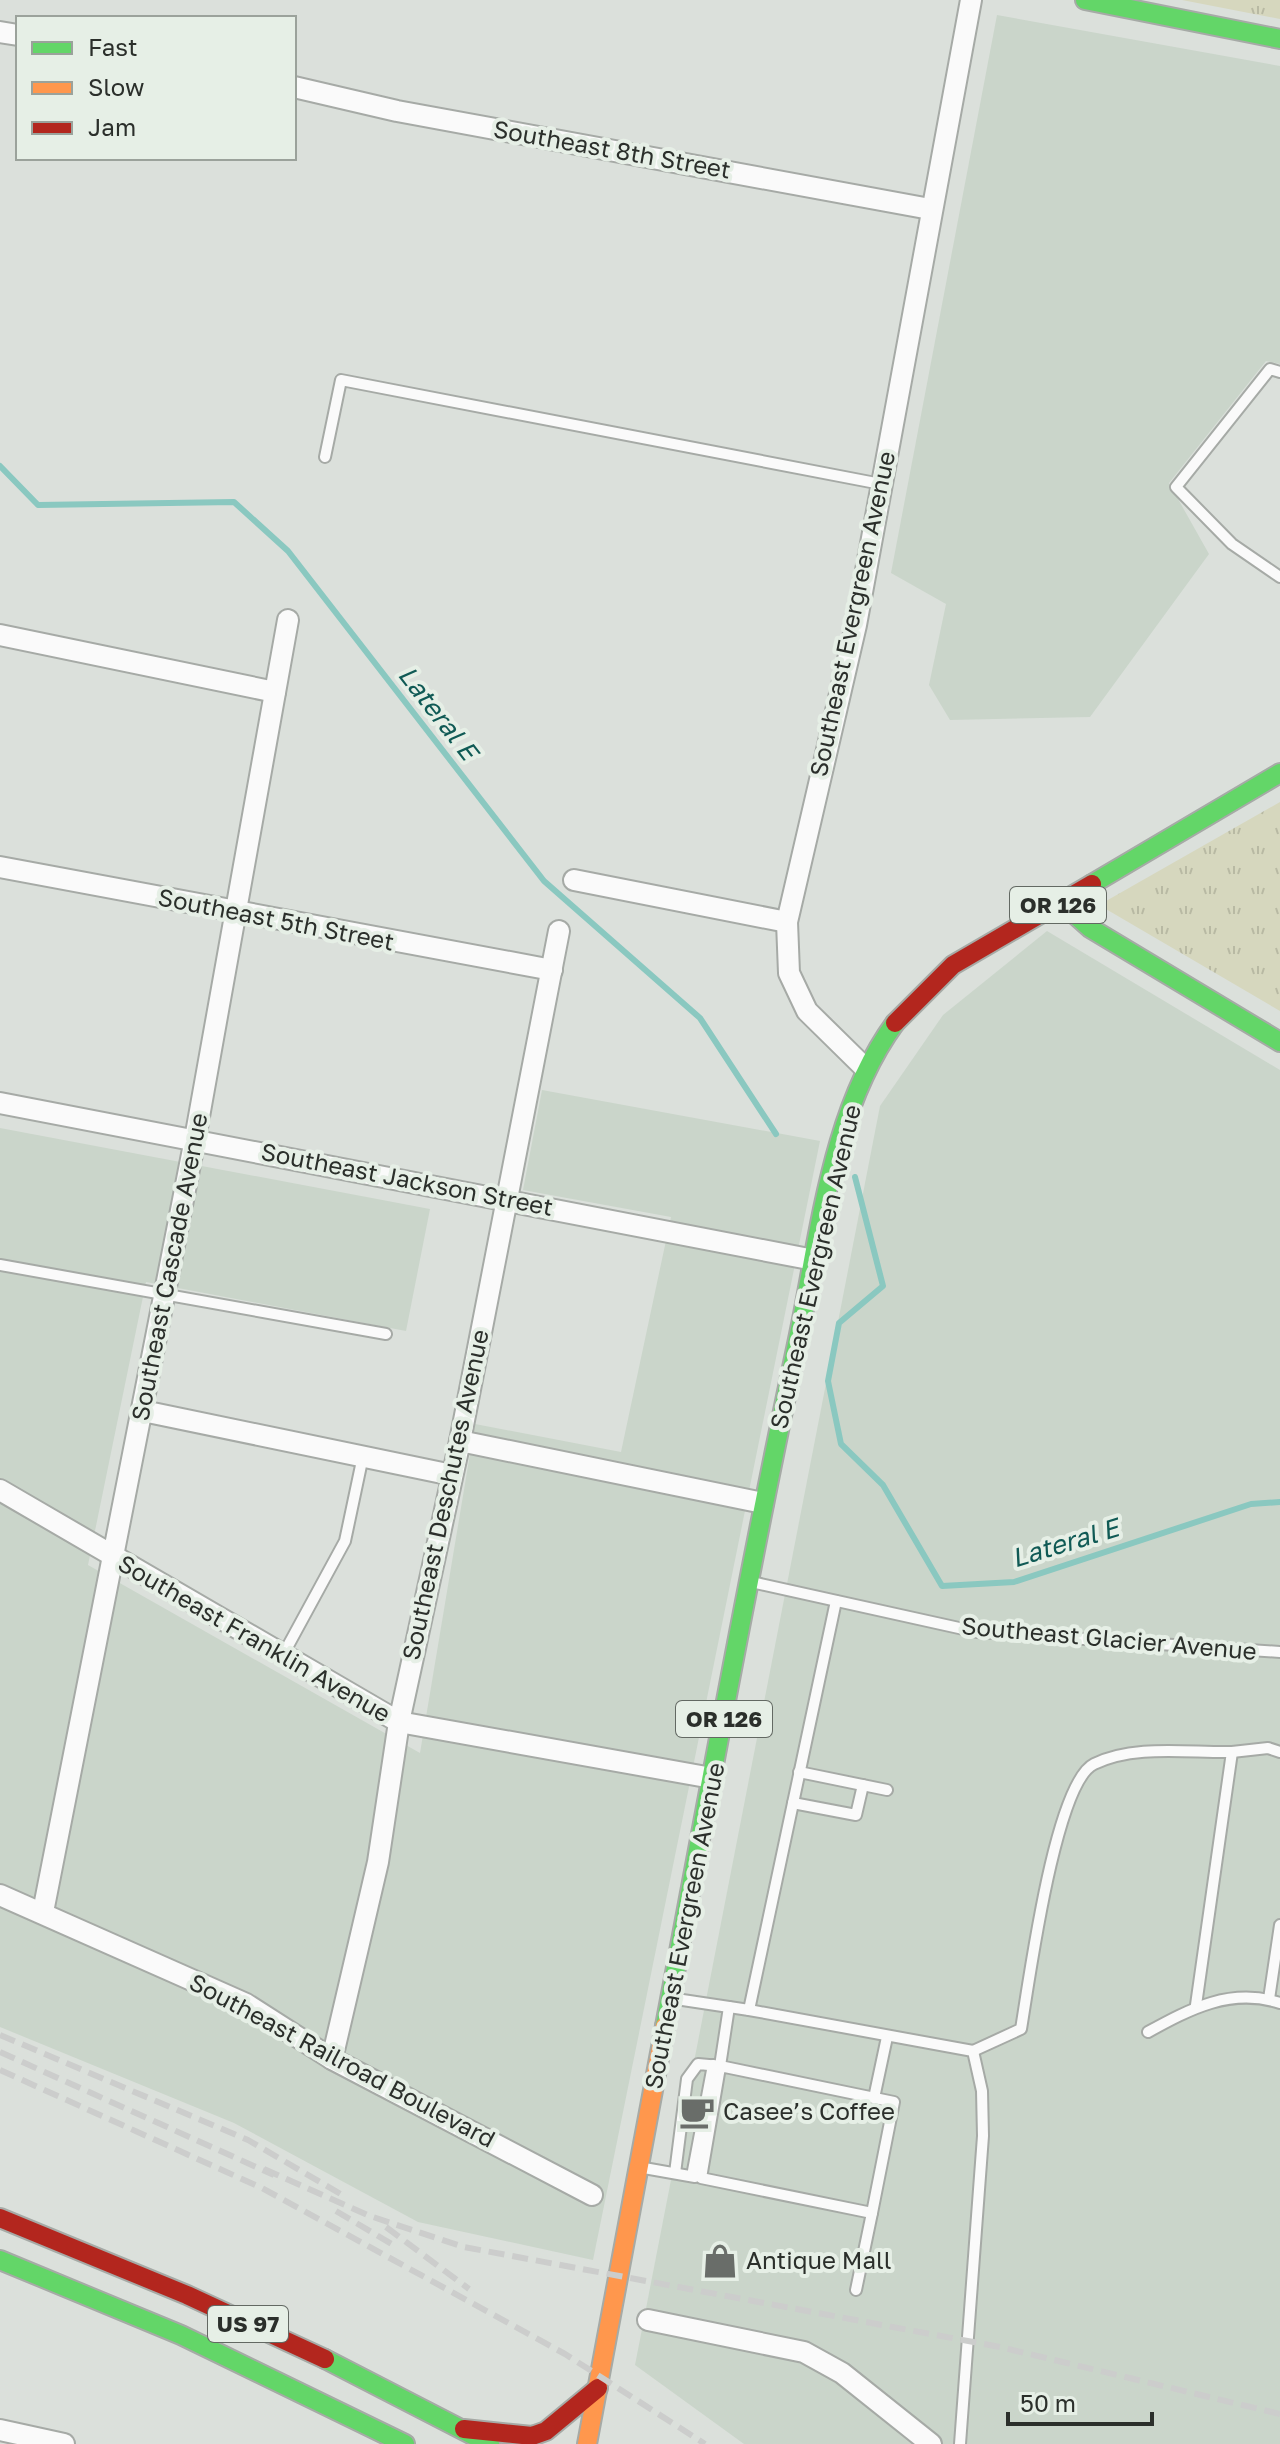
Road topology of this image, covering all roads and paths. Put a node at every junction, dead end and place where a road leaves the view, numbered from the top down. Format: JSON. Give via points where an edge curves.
{"nodes":[{"id":1,"x":971,"y":0,"type":"edge"},
{"id":2,"x":1085,"y":0,"type":"edge"},
{"id":3,"x":1280,"y":39,"type":"edge"},
{"id":4,"x":296,"y":87,"type":"edge"},
{"id":5,"x":930,"y":209,"type":"junction"},
{"id":6,"x":1280,"y":372,"type":"edge"},
{"id":7,"x":325,"y":457,"type":"dead end"},
{"id":8,"x":881,"y":484,"type":"junction"},
{"id":9,"x":1280,"y":577,"type":"edge"},
{"id":10,"x":288,"y":620,"type":"dead end"},
{"id":11,"x":0,"y":635,"type":"edge"},
{"id":12,"x":275,"y":692,"type":"junction"},
{"id":13,"x":1280,"y":773,"type":"edge"},
{"id":14,"x":0,"y":867,"type":"edge"},
{"id":15,"x":574,"y":880,"type":"dead end"},
{"id":16,"x":1062,"y":903,"type":"junction"},
{"id":17,"x":235,"y":913,"type":"junction"},
{"id":18,"x":787,"y":922,"type":"junction"},
{"id":19,"x":559,"y":931,"type":"dead end"},
{"id":20,"x":552,"y":970,"type":"junction"},
{"id":21,"x":1280,"y":1042,"type":"edge"},
{"id":22,"x":865,"y":1068,"type":"junction"},
{"id":23,"x":0,"y":1103,"type":"edge"},
{"id":24,"x":195,"y":1139,"type":"junction"},
{"id":25,"x":505,"y":1198,"type":"junction"},
{"id":26,"x":814,"y":1260,"type":"junction"},
{"id":27,"x":0,"y":1265,"type":"edge"},
{"id":28,"x":165,"y":1294,"type":"junction"},
{"id":29,"x":386,"y":1334,"type":"dead end"},
{"id":30,"x":143,"y":1411,"type":"junction"},
{"id":31,"x":460,"y":1441,"type":"junction"},
{"id":32,"x":363,"y":1456,"type":"junction"},
{"id":33,"x":452,"y":1475,"type":"junction"},
{"id":34,"x":0,"y":1490,"type":"edge"},
{"id":35,"x":763,"y":1503,"type":"junction"},
{"id":36,"x":112,"y":1558,"type":"junction"},
{"id":37,"x":751,"y":1582,"type":"junction"},
{"id":38,"x":836,"y":1601,"type":"junction"},
{"id":39,"x":1280,"y":1652,"type":"edge"},
{"id":40,"x":283,"y":1655,"type":"junction"},
{"id":41,"x":399,"y":1722,"type":"junction"},
{"id":42,"x":1232,"y":1752,"type":"junction"},
{"id":43,"x":1280,"y":1752,"type":"edge"},
{"id":44,"x":799,"y":1772,"type":"junction"},
{"id":45,"x":712,"y":1778,"type":"junction"},
{"id":46,"x":863,"y":1785,"type":"junction"},
{"id":47,"x":887,"y":1790,"type":"dead end"},
{"id":48,"x":793,"y":1803,"type":"junction"},
{"id":49,"x":0,"y":1895,"type":"edge"},
{"id":50,"x":43,"y":1912,"type":"junction"},
{"id":51,"x":1280,"y":1925,"type":"edge"},
{"id":52,"x":671,"y":1999,"type":"junction"},
{"id":53,"x":1274,"y":2001,"type":"edge"},
{"id":54,"x":1196,"y":2005,"type":"junction"},
{"id":55,"x":729,"y":2007,"type":"junction"},
{"id":56,"x":749,"y":2010,"type":"junction"},
{"id":57,"x":1148,"y":2032,"type":"dead end"},
{"id":58,"x":887,"y":2037,"type":"junction"},
{"id":59,"x":973,"y":2051,"type":"junction"},
{"id":60,"x":332,"y":2059,"type":"junction"},
{"id":61,"x":716,"y":2066,"type":"junction"},
{"id":62,"x":874,"y":2098,"type":"junction"},
{"id":63,"x":640,"y":2167,"type":"junction"},
{"id":64,"x":675,"y":2173,"type":"junction"},
{"id":65,"x":696,"y":2177,"type":"junction"},
{"id":66,"x":592,"y":2195,"type":"dead end"},
{"id":67,"x":872,"y":2213,"type":"junction"},
{"id":68,"x":0,"y":2218,"type":"edge"},
{"id":69,"x":0,"y":2260,"type":"edge"},
{"id":70,"x":856,"y":2290,"type":"dead end"},
{"id":71,"x":648,"y":2320,"type":"dead end"},
{"id":72,"x":599,"y":2382,"type":"junction"},
{"id":73,"x":463,"y":2429,"type":"junction"},
{"id":74,"x":0,"y":2430,"type":"edge"},
{"id":75,"x":64,"y":2444,"type":"edge"},
{"id":76,"x":405,"y":2444,"type":"edge"},
{"id":77,"x":490,"y":2444,"type":"edge"},
{"id":78,"x":587,"y":2444,"type":"edge"},
{"id":79,"x":931,"y":2444,"type":"edge"},
{"id":80,"x":960,"y":2444,"type":"edge"}],
"edges":[{"from":1,"to":5,"type":"street","name":"Southeast Evergreen Avenue"},
{"from":2,"to":3,"type":"main road"},
{"from":4,"to":5,"type":"street","name":"Southeast 8th Street","via":[[397,111]]},
{"from":5,"to":8,"type":"street","name":"Southeast Evergreen Avenue"},
{"from":6,"to":9,"type":"lane","via":[[1270,369],[1176,487],[1232,544]]},
{"from":7,"to":8,"type":"lane","via":[[341,380]]},
{"from":8,"to":18,"type":"street","name":"Southeast Evergreen Avenue","via":[[856,625]]},
{"from":10,"to":12,"type":"street","name":"Southeast Cascade Avenue"},
{"from":11,"to":12,"type":"street"},
{"from":12,"to":17,"type":"street","name":"Southeast Cascade Avenue"},
{"from":13,"to":16,"type":"main road","number":"OR 126"},
{"from":14,"to":17,"type":"street","name":"Southeast 5th Street"},
{"from":15,"to":18,"type":"street"},
{"from":16,"to":21,"type":"main road","via":[[1090,928]]},
{"from":16,"to":22,"type":"main road","number":"OR 126","via":[[953,965],[917,995]]},
{"from":17,"to":20,"type":"street","name":"Southeast 5th Street"},
{"from":17,"to":24,"type":"street","name":"Southeast Cascade Avenue"},
{"from":18,"to":22,"type":"street","name":"Southeast Evergreen Avenue","via":[[789,973],[807,1011]]},
{"from":19,"to":20,"type":"street","name":"Southeast Deschutes Avenue"},
{"from":20,"to":25,"type":"street","name":"Southeast Deschutes Avenue"},
{"from":22,"to":26,"type":"main road","name":"Southeast Evergreen Avenue","number":"OR 126","via":[[844,1123]]},
{"from":23,"to":24,"type":"street","name":"Southeast Jackson Street"},
{"from":24,"to":25,"type":"street","name":"Southeast Jackson Street"},
{"from":24,"to":28,"type":"street","name":"Southeast Cascade Avenue"},
{"from":25,"to":26,"type":"street","name":"Southeast Jackson Street"},
{"from":25,"to":31,"type":"street","name":"Southeast Deschutes Avenue"},
{"from":26,"to":35,"type":"main road","name":"Southeast Evergreen Avenue","number":"OR 126"},
{"from":27,"to":28,"type":"lane"},
{"from":28,"to":29,"type":"lane"},
{"from":28,"to":30,"type":"street","name":"Southeast Cascade Avenue"},
{"from":30,"to":32,"type":"street"},
{"from":30,"to":36,"type":"street","name":"Southeast Cascade Avenue"},
{"from":31,"to":33,"type":"street","name":"Southeast Deschutes Avenue"},
{"from":31,"to":35,"type":"street"},
{"from":32,"to":33,"type":"street"},
{"from":32,"to":40,"type":"lane","via":[[345,1541]]},
{"from":33,"to":41,"type":"street","name":"Southeast Deschutes Avenue"},
{"from":34,"to":36,"type":"street","name":"Southeast Franklin Avenue"},
{"from":35,"to":37,"type":"main road","name":"Southeast Evergreen Avenue","number":"OR 126"},
{"from":36,"to":40,"type":"street","name":"Southeast Franklin Avenue"},
{"from":36,"to":50,"type":"street","name":"Southeast Cascade Avenue"},
{"from":37,"to":38,"type":"lane","name":"Southeast Glacier Avenue"},
{"from":37,"to":45,"type":"main road","name":"Southeast Evergreen Avenue","number":"OR 126"},
{"from":38,"to":39,"type":"lane","name":"Southeast Glacier Avenue","via":[[977,1632]]},
{"from":38,"to":44,"type":"lane"},
{"from":40,"to":41,"type":"street","name":"Southeast Franklin Avenue"},
{"from":41,"to":45,"type":"street","name":"Southeast Franklin Avenue"},
{"from":41,"to":60,"type":"street","name":"Southeast Deschutes Avenue","via":[[378,1862]]},
{"from":42,"to":43,"type":"lane"},
{"from":42,"to":54,"type":"lane"},
{"from":42,"to":59,"type":"lane","via":[[1119,1754],[1090,1765],[1075,1783],[1045,1889],[1021,2029]]},
{"from":44,"to":46,"type":"lane"},
{"from":44,"to":48,"type":"lane"},
{"from":45,"to":52,"type":"main road","name":"Southeast Evergreen Avenue","number":"OR 126"},
{"from":46,"to":47,"type":"lane"},
{"from":46,"to":48,"type":"lane","via":[[856,1815]]},
{"from":48,"to":56,"type":"lane"},
{"from":49,"to":50,"type":"street","name":"Southeast Railroad Boulevard"},
{"from":50,"to":60,"type":"street","name":"Southeast Railroad Boulevard","via":[[246,2004]]},
{"from":51,"to":53,"type":"lane"},
{"from":52,"to":55,"type":"lane"},
{"from":52,"to":63,"type":"main road","name":"Southeast Evergreen Avenue","number":"OR 126"},
{"from":53,"to":54,"type":"lane","via":[[1237,1997]]},
{"from":54,"to":57,"type":"lane"},
{"from":55,"to":56,"type":"lane"},
{"from":55,"to":61,"type":"lane"},
{"from":56,"to":58,"type":"lane"},
{"from":58,"to":59,"type":"lane"},
{"from":58,"to":62,"type":"lane"},
{"from":59,"to":80,"type":"lane","via":[[982,2091],[983,2136]]},
{"from":60,"to":66,"type":"street","name":"Southeast Railroad Boulevard"},
{"from":61,"to":62,"type":"lane"},
{"from":61,"to":64,"type":"lane","via":[[698,2064],[687,2079]]},
{"from":61,"to":65,"type":"lane"},
{"from":62,"to":67,"type":"lane","via":[[894,2102]]},
{"from":63,"to":64,"type":"lane"},
{"from":63,"to":72,"type":"main road","name":"Southeast Evergreen Avenue","number":"OR 126"},
{"from":64,"to":65,"type":"lane"},
{"from":65,"to":67,"type":"lane"},
{"from":67,"to":70,"type":"lane"},
{"from":68,"to":73,"type":"main road","number":"US 97","via":[[205,2304]]},
{"from":69,"to":76,"type":"main road","number":"US 97","via":[[193,2340]]},
{"from":71,"to":79,"type":"street","via":[[804,2352],[842,2373]]},
{"from":72,"to":73,"type":"main road","via":[[546,2431],[532,2436]]},
{"from":72,"to":78,"type":"main road","number":"OR 126"},
{"from":73,"to":77,"type":"main road","number":"US 97"},
{"from":74,"to":75,"type":"street"}]}
